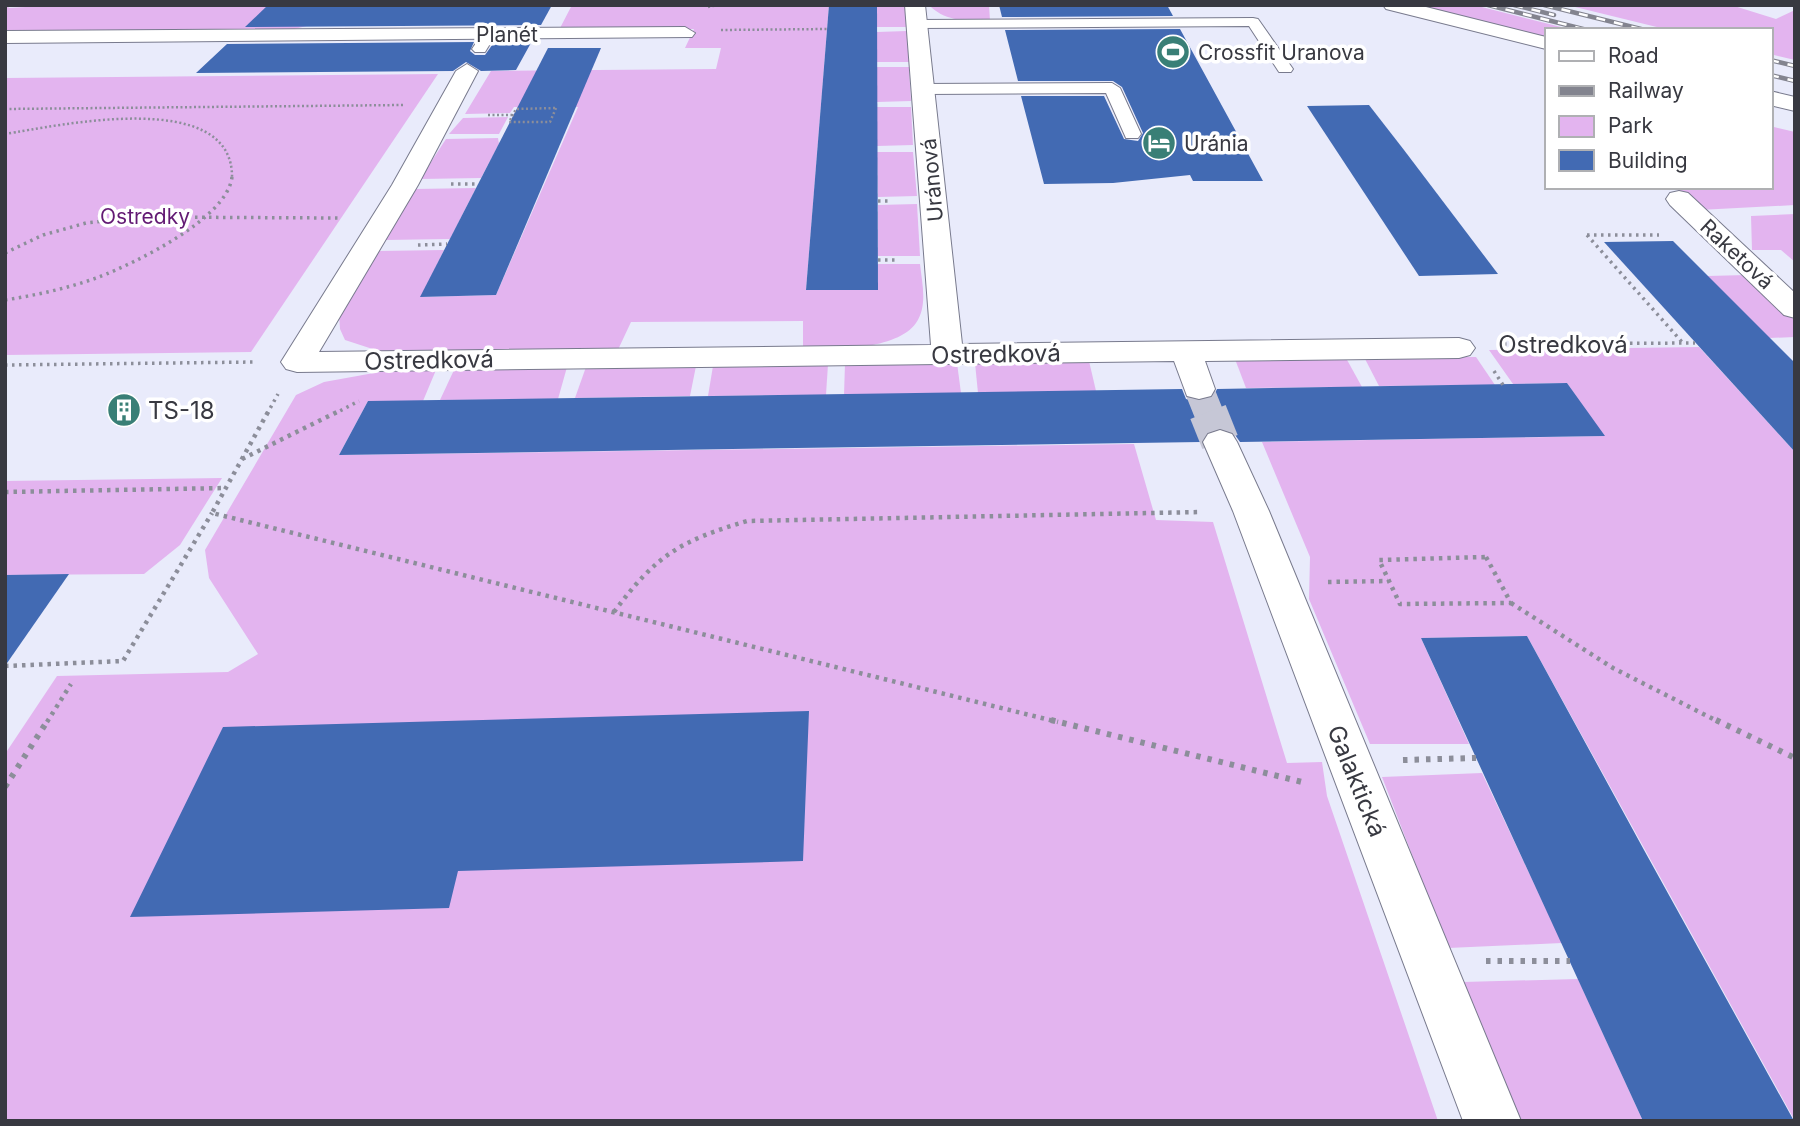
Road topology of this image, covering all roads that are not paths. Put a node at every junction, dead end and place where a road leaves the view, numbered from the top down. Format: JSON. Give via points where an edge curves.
{"nodes":[{"id":1,"x":1036,"y":5,"type":"edge"},
{"id":2,"x":1128,"y":5,"type":"edge"},
{"id":3,"x":1393,"y":5,"type":"edge"},
{"id":4,"x":345,"y":15,"type":"dead end"},
{"id":5,"x":916,"y":15,"type":"edge"},
{"id":6,"x":1136,"y":23,"type":"junction"},
{"id":7,"x":1041,"y":24,"type":"junction"},
{"id":8,"x":685,"y":33,"type":"dead end"},
{"id":9,"x":328,"y":34,"type":"junction"},
{"id":10,"x":5,"y":37,"type":"edge"},
{"id":11,"x":1545,"y":43,"type":"edge"},
{"id":12,"x":478,"y":51,"type":"junction"},
{"id":13,"x":1285,"y":69,"type":"dead end"},
{"id":14,"x":924,"y":89,"type":"junction"},
{"id":15,"x":1772,"y":98,"type":"edge"},
{"id":16,"x":1795,"y":104,"type":"edge"},
{"id":17,"x":1132,"y":134,"type":"dead end"},
{"id":18,"x":1679,"y":199,"type":"dead end"},
{"id":19,"x":1795,"y":309,"type":"edge"},
{"id":20,"x":1459,"y":348,"type":"road end"},
{"id":21,"x":1187,"y":352,"type":"junction"},
{"id":22,"x":947,"y":355,"type":"junction"},
{"id":23,"x":1199,"y":389,"type":"tunnel mouth"},
{"id":24,"x":1220,"y":442,"type":"tunnel mouth"},
{"id":25,"x":1492,"y":1121,"type":"edge"}],
"edges":[{"from":1,"to":7,"type":"lane"},
{"from":2,"to":6,"type":"lane"},
{"from":3,"to":11,"type":"street"},
{"from":4,"to":9,"type":"street"},
{"from":5,"to":7,"type":"lane"},
{"from":5,"to":14,"type":"street","name":"Uránová"},
{"from":6,"to":7,"type":"lane"},
{"from":6,"to":13,"type":"lane","via":[[1253,22]]},
{"from":8,"to":12,"type":"street","name":"Planét"},
{"from":9,"to":10,"type":"street","name":"Planét"},
{"from":9,"to":12,"type":"street","name":"Planét"},
{"from":12,"to":22,"type":"street","name":"Ostredková","via":[[386,216],[296,362]]},
{"from":14,"to":17,"type":"lane","via":[[1112,88]]},
{"from":14,"to":22,"type":"street","name":"Uránová"},
{"from":15,"to":16,"type":"street"},
{"from":18,"to":19,"type":"street","name":"Raketová"},
{"from":20,"to":21,"type":"street","name":"Ostredková"},
{"from":21,"to":22,"type":"street","name":"Ostredková"},
{"from":21,"to":23,"type":"street"},
{"from":24,"to":25,"type":"street","name":"Galaktická"}]}
